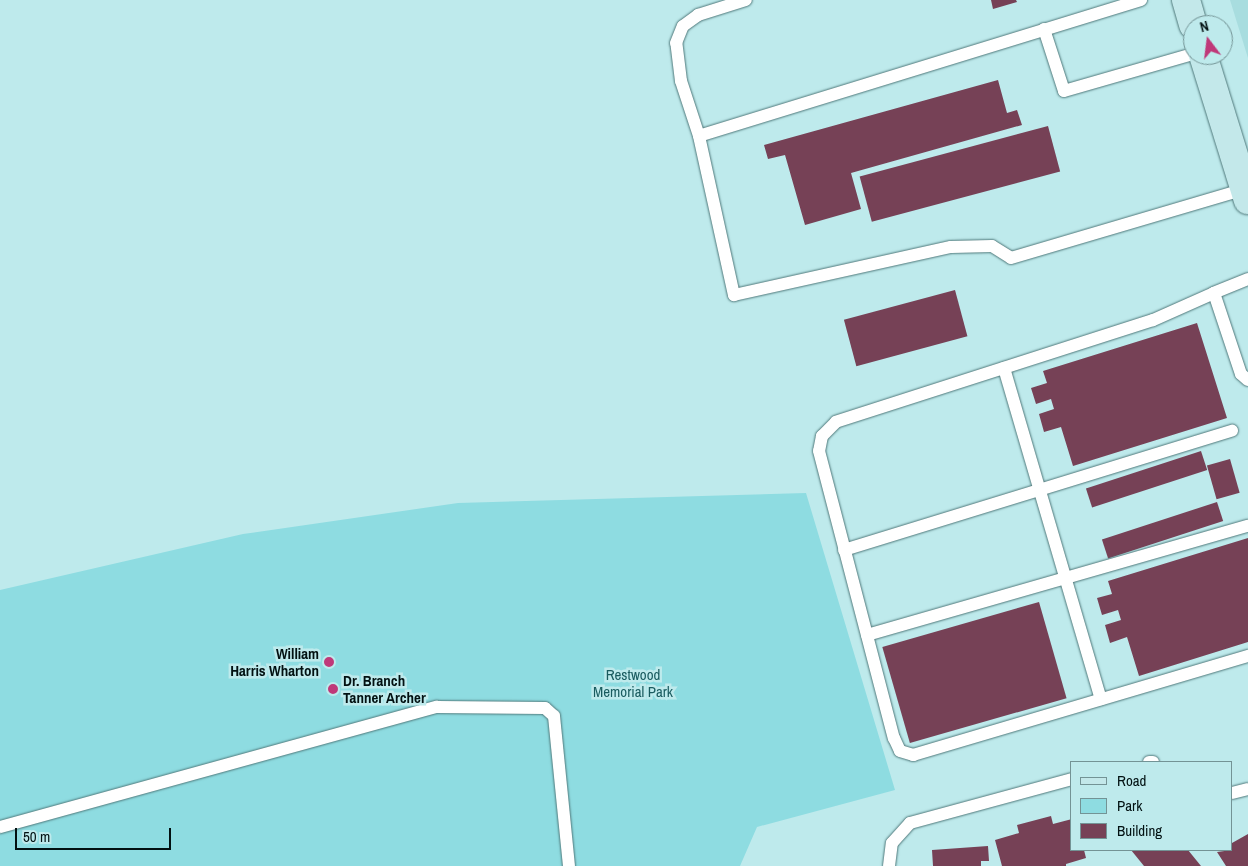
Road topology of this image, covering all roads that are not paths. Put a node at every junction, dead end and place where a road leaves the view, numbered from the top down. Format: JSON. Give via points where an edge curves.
{"nodes":[{"id":1,"x":746,"y":0,"type":"edge"},
{"id":2,"x":1141,"y":0,"type":"edge"},
{"id":3,"x":1186,"y":0,"type":"edge"},
{"id":4,"x":1190,"y":15,"type":"edge"},
{"id":5,"x":1044,"y":29,"type":"junction"},
{"id":6,"x":1183,"y":57,"type":"edge"},
{"id":7,"x":1206,"y":65,"type":"edge"},
{"id":8,"x":699,"y":136,"type":"junction"},
{"id":9,"x":1246,"y":195,"type":"edge"},
{"id":10,"x":1248,"y":279,"type":"edge"},
{"id":11,"x":1214,"y":293,"type":"junction"},
{"id":12,"x":1004,"y":368,"type":"junction"},
{"id":13,"x":1248,"y":380,"type":"edge"},
{"id":14,"x":1232,"y":431,"type":"dead end"},
{"id":15,"x":1040,"y":490,"type":"junction"},
{"id":16,"x":1248,"y":526,"type":"edge"},
{"id":17,"x":844,"y":550,"type":"junction"},
{"id":18,"x":1066,"y":578,"type":"junction"},
{"id":19,"x":866,"y":635,"type":"junction"},
{"id":20,"x":1248,"y":656,"type":"edge"},
{"id":21,"x":1101,"y":699,"type":"junction"},
{"id":22,"x":1070,"y":780,"type":"edge"},
{"id":23,"x":1248,"y":789,"type":"edge"},
{"id":24,"x":1233,"y":793,"type":"edge"},
{"id":25,"x":0,"y":828,"type":"edge"},
{"id":26,"x":569,"y":866,"type":"edge"},
{"id":27,"x":889,"y":866,"type":"edge"}],
"edges":[{"from":1,"to":8,"type":"lane","via":[[698,15],[683,26],[676,43],[681,81]]},
{"from":2,"to":5,"type":"lane"},
{"from":3,"to":4,"type":"street"},
{"from":5,"to":6,"type":"lane","via":[[1064,91]]},
{"from":5,"to":8,"type":"lane"},
{"from":7,"to":9,"type":"street"},
{"from":8,"to":9,"type":"lane","via":[[734,295],[951,247],[992,246],[1011,258]]},
{"from":10,"to":11,"type":"lane"},
{"from":11,"to":12,"type":"lane","via":[[1153,320]]},
{"from":11,"to":13,"type":"lane","via":[[1241,374]]},
{"from":12,"to":15,"type":"lane"},
{"from":12,"to":17,"type":"lane","via":[[836,422],[822,436],[818,451]]},
{"from":14,"to":15,"type":"lane"},
{"from":15,"to":17,"type":"lane"},
{"from":15,"to":18,"type":"lane"},
{"from":16,"to":18,"type":"lane"},
{"from":17,"to":19,"type":"lane"},
{"from":18,"to":19,"type":"lane"},
{"from":18,"to":21,"type":"lane"},
{"from":19,"to":21,"type":"lane","via":[[894,738],[900,751],[913,755]]},
{"from":20,"to":21,"type":"lane"},
{"from":22,"to":27,"type":"lane","via":[[910,823],[892,843]]},
{"from":23,"to":24,"type":"lane"},
{"from":25,"to":26,"type":"lane","via":[[437,707],[545,708],[554,716]]}]}
